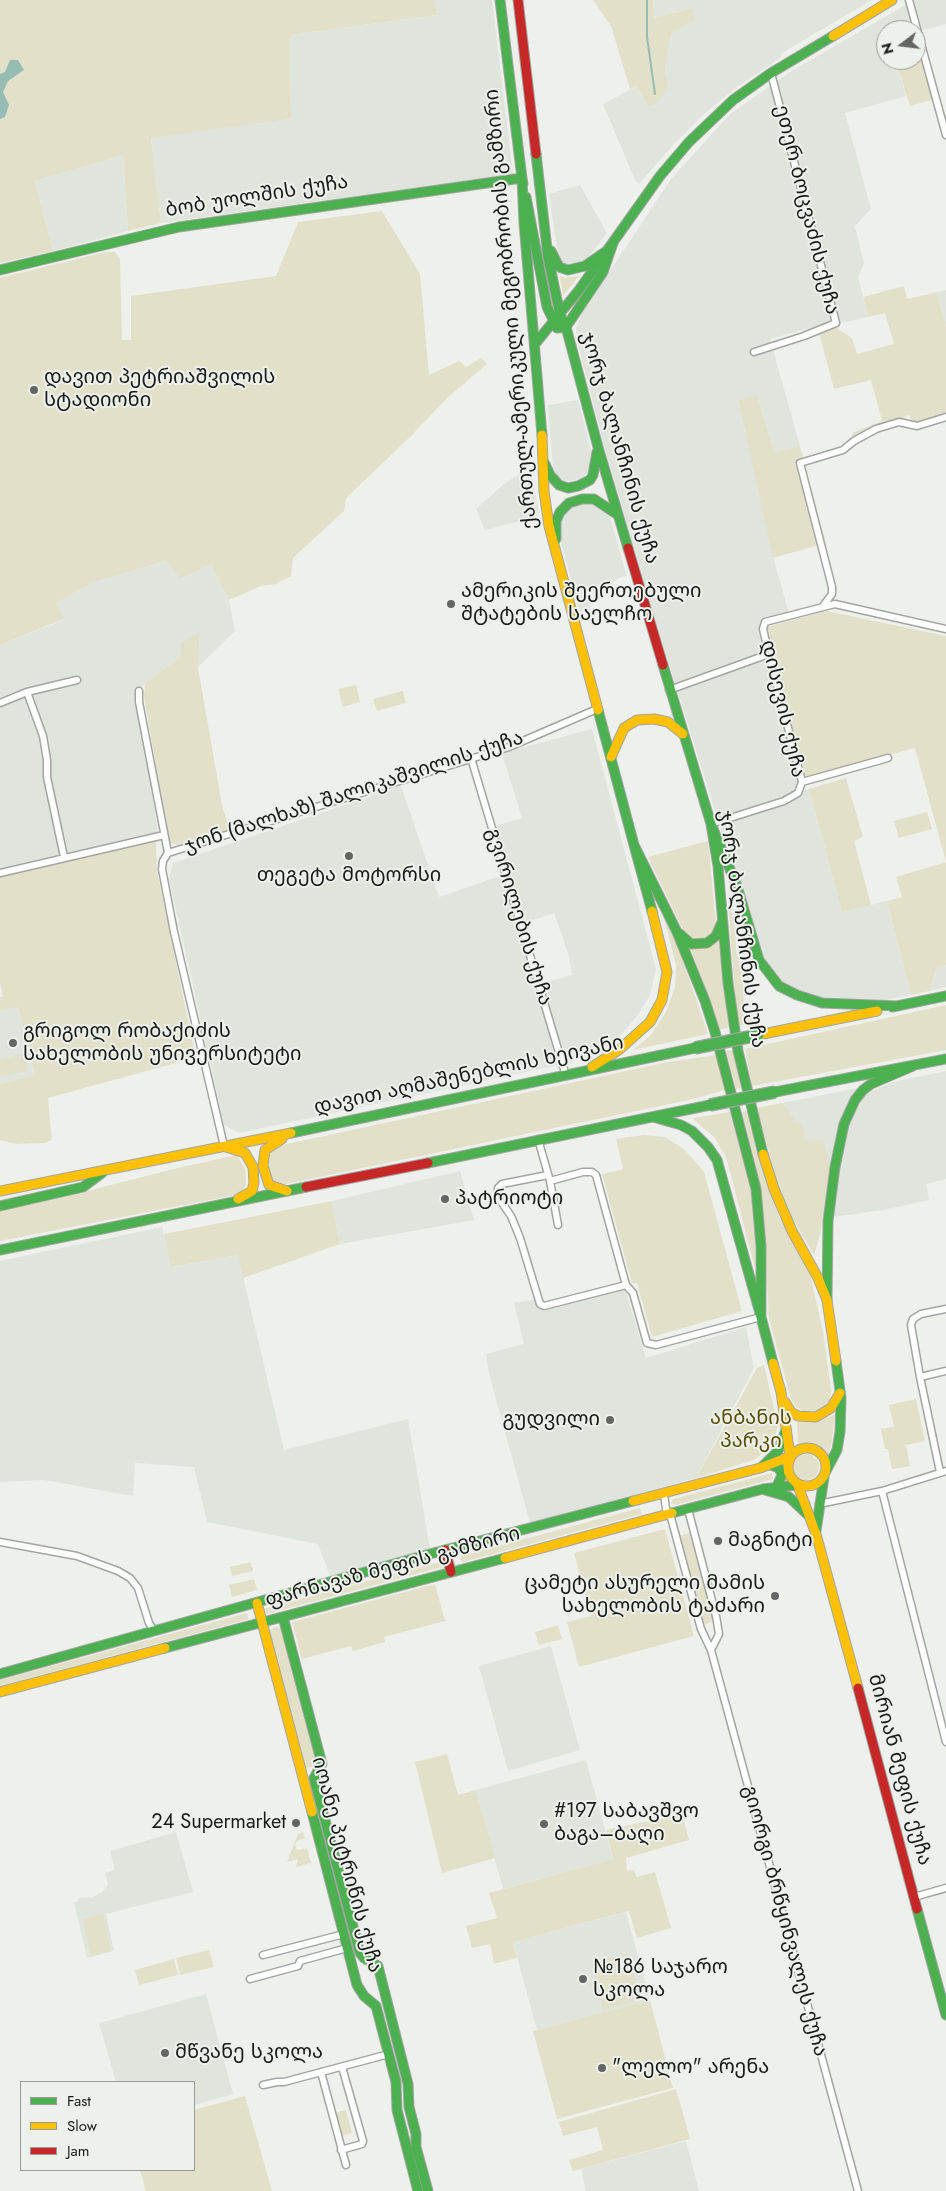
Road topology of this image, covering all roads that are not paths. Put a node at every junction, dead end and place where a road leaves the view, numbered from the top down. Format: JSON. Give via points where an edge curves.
{"nodes":[{"id":1,"x":500,"y":0,"type":"edge"},
{"id":2,"x":518,"y":0,"type":"edge"},
{"id":3,"x":892,"y":0,"type":"edge"},
{"id":4,"x":909,"y":0,"type":"edge"},
{"id":5,"x":771,"y":73,"type":"junction"},
{"id":6,"x":946,"y":135,"type":"edge"},
{"id":7,"x":522,"y":178,"type":"junction"},
{"id":8,"x":546,"y":239,"type":"junction"},
{"id":9,"x":613,"y":243,"type":"junction"},
{"id":10,"x":605,"y":252,"type":"junction"},
{"id":11,"x":0,"y":270,"type":"edge"},
{"id":12,"x":556,"y":319,"type":"junction"},
{"id":13,"x":566,"y":327,"type":"junction"},
{"id":14,"x":535,"y":344,"type":"junction"},
{"id":15,"x":754,"y":352,"type":"dead end"},
{"id":16,"x":946,"y":417,"type":"edge"},
{"id":17,"x":598,"y":447,"type":"junction"},
{"id":18,"x":543,"y":458,"type":"junction"},
{"id":19,"x":618,"y":516,"type":"junction"},
{"id":20,"x":554,"y":547,"type":"junction"},
{"id":21,"x":822,"y":607,"type":"junction"},
{"id":22,"x":946,"y":629,"type":"edge"},
{"id":23,"x":769,"y":654,"type":"junction"},
{"id":24,"x":77,"y":680,"type":"dead end"},
{"id":25,"x":670,"y":690,"type":"junction"},
{"id":26,"x":139,"y":691,"type":"dead end"},
{"id":27,"x":27,"y":692,"type":"junction"},
{"id":28,"x":0,"y":703,"type":"edge"},
{"id":29,"x":597,"y":709,"type":"junction"},
{"id":30,"x":683,"y":735,"type":"junction"},
{"id":31,"x":471,"y":758,"type":"junction"},
{"id":32,"x":611,"y":758,"type":"junction"},
{"id":33,"x":888,"y":758,"type":"dead end"},
{"id":34,"x":802,"y":782,"type":"junction"},
{"id":35,"x":711,"y":824,"type":"junction"},
{"id":36,"x":164,"y":835,"type":"junction"},
{"id":37,"x":634,"y":845,"type":"junction"},
{"id":38,"x":168,"y":854,"type":"junction"},
{"id":39,"x":64,"y":857,"type":"junction"},
{"id":40,"x":0,"y":873,"type":"edge"},
{"id":41,"x":723,"y":919,"type":"junction"},
{"id":42,"x":677,"y":932,"type":"junction"},
{"id":43,"x":946,"y":996,"type":"edge"},
{"id":44,"x":899,"y":1006,"type":"junction"},
{"id":45,"x":946,"y":1059,"type":"edge"},
{"id":46,"x":913,"y":1066,"type":"junction"},
{"id":47,"x":584,"y":1072,"type":"junction"},
{"id":48,"x":566,"y":1076,"type":"junction"},
{"id":49,"x":752,"y":1106,"type":"joint"},
{"id":50,"x":652,"y":1117,"type":"junction"},
{"id":51,"x":297,"y":1131,"type":"junction"},
{"id":52,"x":538,"y":1139,"type":"junction"},
{"id":53,"x":224,"y":1146,"type":"junction"},
{"id":54,"x":104,"y":1172,"type":"junction"},
{"id":55,"x":549,"y":1178,"type":"junction"},
{"id":56,"x":0,"y":1191,"type":"edge"},
{"id":57,"x":290,"y":1192,"type":"junction"},
{"id":58,"x":228,"y":1204,"type":"junction"},
{"id":59,"x":0,"y":1206,"type":"edge"},
{"id":60,"x":558,"y":1225,"type":"dead end"},
{"id":61,"x":0,"y":1250,"type":"edge"},
{"id":62,"x":626,"y":1285,"type":"junction"},
{"id":63,"x":827,"y":1300,"type":"junction"},
{"id":64,"x":946,"y":1309,"type":"edge"},
{"id":65,"x":761,"y":1316,"type":"junction"},
{"id":66,"x":946,"y":1371,"type":"edge"},
{"id":67,"x":920,"y":1377,"type":"junction"},
{"id":68,"x":841,"y":1390,"type":"junction"},
{"id":69,"x":781,"y":1392,"type":"junction"},
{"id":70,"x":787,"y":1428,"type":"junction"},
{"id":71,"x":789,"y":1457,"type":"junction"},
{"id":72,"x":766,"y":1466,"type":"junction"},
{"id":73,"x":943,"y":1472,"type":"edge"},
{"id":74,"x":825,"y":1474,"type":"junction"},
{"id":75,"x":777,"y":1486,"type":"junction"},
{"id":76,"x":798,"y":1486,"type":"junction"},
{"id":77,"x":763,"y":1489,"type":"junction"},
{"id":78,"x":882,"y":1491,"type":"junction"},
{"id":79,"x":664,"y":1494,"type":"junction"},
{"id":80,"x":819,"y":1504,"type":"junction"},
{"id":81,"x":688,"y":1509,"type":"junction"},
{"id":82,"x":670,"y":1514,"type":"junction"},
{"id":83,"x":812,"y":1520,"type":"junction"},
{"id":84,"x":816,"y":1534,"type":"junction"},
{"id":85,"x":0,"y":1542,"type":"edge"},
{"id":86,"x":445,"y":1550,"type":"junction"},
{"id":87,"x":451,"y":1572,"type":"junction"},
{"id":88,"x":256,"y":1602,"type":"junction"},
{"id":89,"x":283,"y":1617,"type":"junction"},
{"id":90,"x":262,"y":1622,"type":"junction"},
{"id":91,"x":154,"y":1630,"type":"junction"},
{"id":92,"x":711,"y":1650,"type":"junction"},
{"id":93,"x":0,"y":1674,"type":"edge"},
{"id":94,"x":0,"y":1692,"type":"edge"},
{"id":95,"x":946,"y":1742,"type":"edge"},
{"id":96,"x":300,"y":1769,"type":"junction"},
{"id":97,"x":317,"y":1770,"type":"junction"},
{"id":98,"x":946,"y":1888,"type":"edge"},
{"id":99,"x":338,"y":1890,"type":"junction"},
{"id":100,"x":914,"y":1896,"type":"junction"},
{"id":101,"x":344,"y":1934,"type":"junction"},
{"id":102,"x":263,"y":1955,"type":"dead end"},
{"id":103,"x":352,"y":1956,"type":"junction"},
{"id":104,"x":250,"y":1979,"type":"dead end"},
{"id":105,"x":946,"y":2015,"type":"edge"},
{"id":106,"x":389,"y":2054,"type":"junction"},
{"id":107,"x":342,"y":2067,"type":"junction"},
{"id":108,"x":321,"y":2072,"type":"junction"},
{"id":109,"x":264,"y":2085,"type":"dead end"},
{"id":110,"x":409,"y":2101,"type":"junction"},
{"id":111,"x":396,"y":2105,"type":"junction"},
{"id":112,"x":416,"y":2134,"type":"junction"},
{"id":113,"x":404,"y":2136,"type":"junction"},
{"id":114,"x":412,"y":2148,"type":"junction"},
{"id":115,"x":341,"y":2150,"type":"junction"},
{"id":116,"x":346,"y":2165,"type":"dead end"},
{"id":117,"x":418,"y":2191,"type":"edge"},
{"id":118,"x":428,"y":2191,"type":"edge"},
{"id":119,"x":858,"y":2191,"type":"edge"}],
"edges":[{"from":1,"to":7,"type":"main road","name":"ქართულ-ამერიკული მეგობრობის გამზირი"},
{"from":2,"to":8,"type":"main road","name":"ჯორჯ ბალანჩინის ქუჩა"},
{"from":3,"to":5,"type":"main road"},
{"from":4,"to":6,"type":"street"},
{"from":5,"to":9,"type":"main road","via":[[733,100],[688,142]]},
{"from":5,"to":15,"type":"street","name":"ეთერ ბოცვაძის ქუჩა","via":[[836,323]]},
{"from":7,"to":11,"type":"main road","name":"ბობ უოლშის ქუჩა","via":[[178,227]]},
{"from":7,"to":12,"type":"main road","via":[[547,307]]},
{"from":7,"to":14,"type":"main road","name":"ქართულ-ამერიკული მეგობრობის გამზირი"},
{"from":8,"to":10,"type":"main road","via":[[556,263],[568,270],[585,266]]},
{"from":8,"to":12,"type":"main road","name":"ჯორჯ ბალანჩინის ქუჩა"},
{"from":9,"to":10,"type":"main road"},
{"from":9,"to":13,"type":"main road","via":[[606,267]]},
{"from":10,"to":12,"type":"main road"},
{"from":12,"to":13,"type":"main road","name":"ჯორჯ ბალანჩინის ქუჩა"},
{"from":12,"to":14,"type":"main road"},
{"from":13,"to":17,"type":"main road","name":"ჯორჯ ბალანჩინის ქუჩა"},
{"from":14,"to":18,"type":"main road","name":"ქართულ-ამერიკული მეგობრობის გამზირი"},
{"from":16,"to":21,"type":"street","via":[[917,426],[902,421],[891,424],[854,440],[843,450],[800,463],[832,587],[832,594]]},
{"from":17,"to":18,"type":"main road","via":[[593,476],[578,486],[568,488],[559,485],[550,475]]},
{"from":17,"to":19,"type":"main road","name":"ჯორჯ ბალანჩინის ქუჩა"},
{"from":18,"to":20,"type":"main road","name":"ქართულ-ამერიკული მეგობრობის გამზირი","via":[[546,512]]},
{"from":19,"to":20,"type":"main road","via":[[594,499],[569,503],[556,520],[558,535]]},
{"from":19,"to":25,"type":"main road","name":"ჯორჯ ბალანჩინის ქუჩა"},
{"from":20,"to":29,"type":"main road","name":"ქართულ-ამერიკული მეგობრობის გამზირი"},
{"from":21,"to":22,"type":"street","via":[[835,604]]},
{"from":21,"to":23,"type":"street","name":"დისევის ქუჩა","via":[[765,622],[763,629]]},
{"from":23,"to":25,"type":"street"},
{"from":23,"to":34,"type":"street","name":"დისევის ქუჩა"},
{"from":24,"to":27,"type":"street"},
{"from":25,"to":30,"type":"main road","name":"ჯორჯ ბალანჩინის ქუჩა"},
{"from":26,"to":36,"type":"street","via":[[138,702]]},
{"from":27,"to":28,"type":"street"},
{"from":27,"to":39,"type":"street","via":[[43,736],[47,777]]},
{"from":29,"to":31,"type":"street","name":"ჯონ (მალხაზ) შალიკაშვილის ქუჩა","via":[[509,746]]},
{"from":29,"to":32,"type":"main road","name":"ქართულ-ამერიკული მეგობრობის გამზირი"},
{"from":30,"to":32,"type":"main road","via":[[668,722],[637,720],[624,728]]},
{"from":30,"to":35,"type":"main road","name":"ჯორჯ ბალანჩინის ქუჩა"},
{"from":31,"to":38,"type":"street","name":"ჯონ (მალხაზ) შალიკაშვილის ქუჩა"},
{"from":31,"to":48,"type":"street","name":"გვირილების ქუჩა"},
{"from":32,"to":37,"type":"main road","name":"ქართულ-ამერიკული მეგობრობის გამზირი"},
{"from":33,"to":34,"type":"street"},
{"from":34,"to":35,"type":"street","name":"დისევის ქუჩა","via":[[798,793],[784,801]]},
{"from":35,"to":41,"type":"main road","name":"ჯორჯ ბალანჩინის ქუჩა"},
{"from":35,"to":44,"type":"main road","via":[[737,886],[759,960],[779,986],[822,1003]]},
{"from":36,"to":38,"type":"street"},
{"from":36,"to":39,"type":"street"},
{"from":37,"to":42,"type":"main road","name":"ჯორჯ ბალანჩინის ქუჩა"},
{"from":37,"to":47,"type":"main road","via":[[666,964],[665,986],[657,1012],[643,1030]]},
{"from":38,"to":53,"type":"street","name":"ჯონ (მალხაზ) შალიკაშვილის ქუჩა","via":[[162,869],[170,914]]},
{"from":39,"to":40,"type":"street"},
{"from":41,"to":42,"type":"main road","via":[[716,936],[707,943],[691,944]]},
{"from":41,"to":49,"type":"main road","name":"ჯორჯ ბალანჩინის ქუჩა","via":[[738,1051]]},
{"from":42,"to":65,"type":"main road","name":"ჯორჯ ბალანჩინის ქუჩა","via":[[705,1001],[756,1189],[760,1225]]},
{"from":43,"to":44,"type":"main road","name":"დავით აღმაშენებლის ხეივანი"},
{"from":44,"to":47,"type":"main road","name":"დავით აღმაშენებლის ხეივანი","bridge":true},
{"from":45,"to":46,"type":"main road"},
{"from":46,"to":50,"type":"main road","bridge":true},
{"from":46,"to":63,"type":"main road","via":[[863,1090],[844,1124],[828,1221]]},
{"from":47,"to":48,"type":"main road","name":"დავით აღმაშენებლის ხეივანი"},
{"from":48,"to":51,"type":"main road","name":"დავით აღმაშენებლის ხეივანი"},
{"from":49,"to":63,"type":"main road","name":"მირიან მეფის ქუჩა","via":[[774,1189]]},
{"from":50,"to":52,"type":"main road"},
{"from":50,"to":65,"type":"main road","via":[[692,1131],[717,1160]]},
{"from":51,"to":53,"type":"main road","name":"დავით აღმაშენებლის ხეივანი"},
{"from":51,"to":57,"type":"main road","via":[[268,1146],[263,1154],[268,1185]]},
{"from":52,"to":55,"type":"street"},
{"from":52,"to":57,"type":"main road"},
{"from":53,"to":54,"type":"main road","name":"დავით აღმაშენებლის ხეივანი"},
{"from":53,"to":58,"type":"main road","via":[[248,1156],[254,1174],[252,1191]]},
{"from":54,"to":56,"type":"main road","name":"დავით აღმაშენებლის ხეივანი"},
{"from":54,"to":59,"type":"main road","via":[[83,1187]]},
{"from":55,"to":60,"type":"street"},
{"from":55,"to":62,"type":"street","via":[[583,1172],[596,1175]]},
{"from":55,"to":62,"type":"street","via":[[502,1184],[498,1188],[498,1197],[520,1238],[540,1304],[544,1306]]},
{"from":57,"to":58,"type":"main road"},
{"from":58,"to":61,"type":"main road"},
{"from":62,"to":65,"type":"street","via":[[633,1294],[647,1343],[651,1345]]},
{"from":63,"to":68,"type":"main road","name":"მირიან მეფის ქუჩა"},
{"from":64,"to":67,"type":"street","via":[[913,1319],[911,1325]]},
{"from":65,"to":69,"type":"main road"},
{"from":66,"to":67,"type":"street"},
{"from":67,"to":73,"type":"street"},
{"from":68,"to":69,"type":"main road","via":[[826,1412],[811,1418],[791,1412]]},
{"from":68,"to":74,"type":"main road","name":"მირიან მეფის ქუჩა","via":[[838,1441],[834,1459]]},
{"from":69,"to":70,"type":"main road"},
{"from":70,"to":71,"type":"main road"},
{"from":70,"to":72,"type":"main road","via":[[778,1451]]},
{"from":71,"to":72,"type":"main road","name":"ფარნავაზ მეფის გამზირი"},
{"from":71,"to":74,"type":"main road","via":[[798,1449],[812,1448],[820,1455]]},
{"from":71,"to":76,"type":"main road","via":[[788,1470]]},
{"from":72,"to":75,"type":"main road","via":[[779,1468],[782,1475]]},
{"from":72,"to":79,"type":"main road","name":"ფარნავაზ მეფის გამზირი"},
{"from":73,"to":78,"type":"street"},
{"from":74,"to":76,"type":"main road","via":[[816,1485]]},
{"from":74,"to":80,"type":"main road","name":"მირიან მეფის ქუჩა"},
{"from":75,"to":76,"type":"main road","name":"ფარნავაზ მეფის გამზირი"},
{"from":75,"to":77,"type":"main road","name":"ფარნავაზ მეფის გამზირი"},
{"from":76,"to":83,"type":"main road","name":"მირიან მეფის ქუჩა"},
{"from":77,"to":81,"type":"main road","name":"ფარნავაზ მეფის გამზირი"},
{"from":77,"to":83,"type":"main road","via":[[789,1497]]},
{"from":78,"to":80,"type":"street"},
{"from":78,"to":95,"type":"street"},
{"from":79,"to":82,"type":"street","name":"გიორგი ბრწყინვალეს ქუჩა","via":[[666,1510]]},
{"from":79,"to":86,"type":"main road","name":"ფარნავაზ მეფის გამზირი"},
{"from":80,"to":84,"type":"main road","name":"მირიან მეფის ქუჩა"},
{"from":81,"to":82,"type":"main road","name":"ფარნავაზ მეფის გამზირი"},
{"from":81,"to":92,"type":"street","via":[[719,1634]]},
{"from":82,"to":87,"type":"main road","name":"ფარნავაზ მეფის გამზირი"},
{"from":82,"to":92,"type":"street","name":"გიორგი ბრწყინვალეს ქუჩა","via":[[701,1628]]},
{"from":83,"to":84,"type":"main road","name":"მირიან მეფის ქუჩა"},
{"from":84,"to":100,"type":"main road","name":"მირიან მეფის ქუჩა"},
{"from":85,"to":91,"type":"street","via":[[77,1556],[118,1571],[138,1588],[149,1624]]},
{"from":86,"to":87,"type":"main road"},
{"from":86,"to":88,"type":"main road","name":"ფარნავაზ მეფის გამზირი"},
{"from":87,"to":89,"type":"main road","name":"ფარნავაზ მეფის გამზირი"},
{"from":88,"to":90,"type":"main road","name":"იოანე პეტრიწის ქუჩა"},
{"from":88,"to":91,"type":"main road","name":"ფარნავაზ მეფის გამზირი"},
{"from":89,"to":90,"type":"main road","name":"ფარნავაზ მეფის გამზირი"},
{"from":89,"to":97,"type":"main road","name":"იოანე პეტრიწის ქუჩა","via":[[322,1764]]},
{"from":90,"to":94,"type":"main road","name":"ფარნავაზ მეფის გამზირი"},
{"from":90,"to":96,"type":"main road","name":"იოანე პეტრიწის ქუჩა"},
{"from":91,"to":93,"type":"main road","name":"ფარნავაზ მეფის გამზირი"},
{"from":92,"to":119,"type":"street","name":"გიორგი ბრწყინვალეს ქუჩა"},
{"from":96,"to":97,"type":"main road","via":[[308,1773]]},
{"from":96,"to":99,"type":"main road","name":"იოანე პეტრიწის ქუჩა"},
{"from":97,"to":99,"type":"main road","name":"იოანე პეტრიწის ქუჩა","via":[[314,1778]]},
{"from":98,"to":100,"type":"street"},
{"from":99,"to":101,"type":"main road","name":"იოანე პეტრიწის ქუჩა"},
{"from":99,"to":103,"type":"main road","name":"იოანე პეტრიწის ქუჩა"},
{"from":100,"to":105,"type":"main road","name":"მირიან მეფის ქუჩა"},
{"from":101,"to":102,"type":"street"},
{"from":101,"to":103,"type":"main road","name":"იოანე პეტრიწის ქუჩა"},
{"from":103,"to":104,"type":"street","via":[[300,1961],[298,1966]]},
{"from":103,"to":106,"type":"main road","name":"იოანე პეტრიწის ქუჩა","via":[[357,1985],[376,2006]]},
{"from":103,"to":110,"type":"main road","name":"იოანე პეტრიწის ქუჩა","via":[[377,1964],[408,2084]]},
{"from":106,"to":107,"type":"street"},
{"from":106,"to":111,"type":"main road","name":"იოანე პეტრიწის ქუჩა","via":[[396,2082]]},
{"from":107,"to":108,"type":"street"},
{"from":107,"to":115,"type":"street","via":[[363,2141]]},
{"from":108,"to":109,"type":"street"},
{"from":108,"to":115,"type":"street"},
{"from":110,"to":111,"type":"main road","via":[[405,2099]]},
{"from":110,"to":112,"type":"main road","name":"იოანე პეტრიწის ქუჩა"},
{"from":111,"to":113,"type":"main road","name":"იოანე პეტრიწის ქუჩა"},
{"from":112,"to":113,"type":"main road","via":[[408,2139]]},
{"from":112,"to":114,"type":"main road","name":"იოანე პეტრიწის ქუჩა"},
{"from":113,"to":114,"type":"main road","name":"იოანე პეტრიწის ქუჩა"},
{"from":114,"to":117,"type":"main road","name":"იოანე პეტრიწის ქუჩა"},
{"from":114,"to":118,"type":"main road","name":"იოანე პეტრიწის ქუჩა"},
{"from":115,"to":116,"type":"street"}]}
